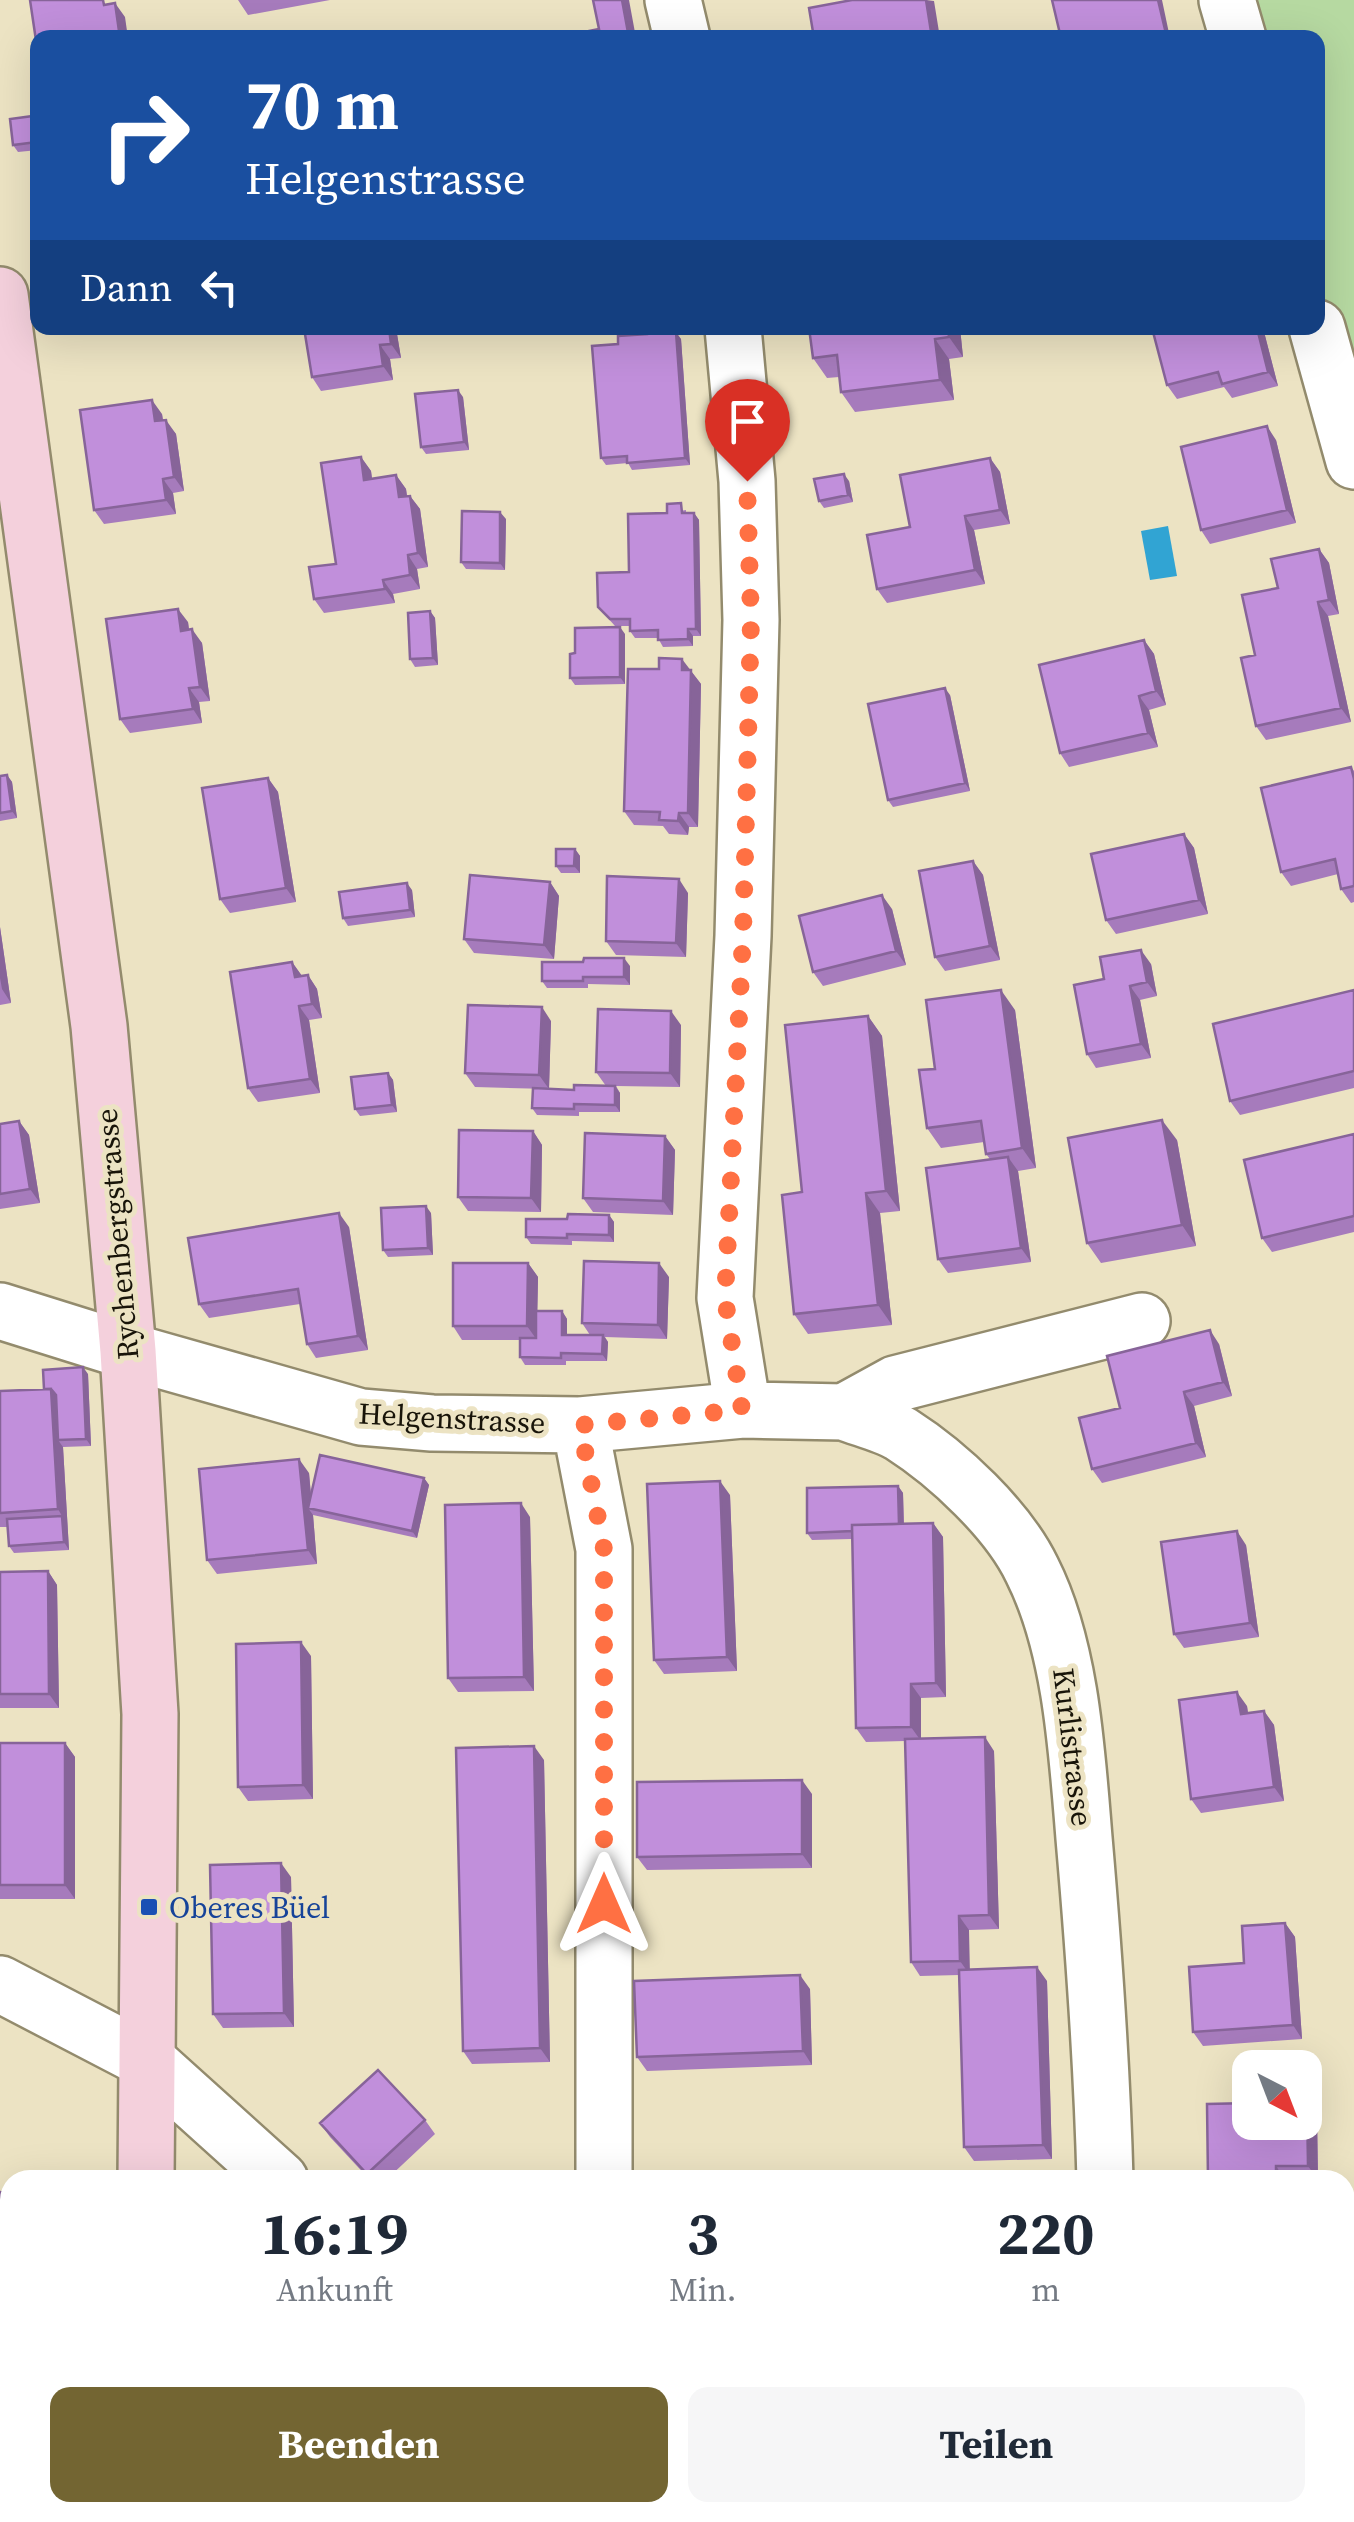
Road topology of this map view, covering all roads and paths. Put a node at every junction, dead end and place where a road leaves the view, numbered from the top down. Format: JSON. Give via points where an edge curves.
{"nodes":[{"id":1,"x":673,"y":0,"type":"edge"},
{"id":2,"x":1228,"y":0,"type":"edge"},
{"id":3,"x":680,"y":30,"type":"edge"},
{"id":4,"x":1236,"y":30,"type":"edge"},
{"id":5,"x":0,"y":295,"type":"edge"},
{"id":6,"x":733,"y":335,"type":"edge"},
{"id":7,"x":1319,"y":335,"type":"edge"},
{"id":8,"x":1354,"y":461,"type":"edge"},
{"id":9,"x":0,"y":1311,"type":"edge"},
{"id":10,"x":1142,"y":1321,"type":"dead end"},
{"id":11,"x":128,"y":1351,"type":"junction"},
{"id":12,"x":742,"y":1410,"type":"junction"},
{"id":13,"x":844,"y":1412,"type":"junction"},
{"id":14,"x":580,"y":1425,"type":"junction"},
{"id":15,"x":0,"y":1984,"type":"edge"},
{"id":16,"x":148,"y":2061,"type":"junction"},
{"id":17,"x":146,"y":2170,"type":"edge"},
{"id":18,"x":269,"y":2170,"type":"edge"},
{"id":19,"x":604,"y":2170,"type":"edge"},
{"id":20,"x":1105,"y":2170,"type":"edge"}],
"edges":[{"from":1,"to":3,"type":"street"},
{"from":2,"to":4,"type":"street"},
{"from":5,"to":11,"type":"street","name":"Rychenbergstrasse","via":[[99,1026]]},
{"from":6,"to":12,"type":"street","via":[[751,620],[725,1298]]},
{"from":7,"to":8,"type":"street"},
{"from":9,"to":11,"type":"street","name":"Helgenstrasse"},
{"from":10,"to":13,"type":"street","name":"Helgenstrasse","via":[[895,1384]]},
{"from":11,"to":14,"type":"street","name":"Helgenstrasse","via":[[361,1417]]},
{"from":11,"to":16,"type":"street","name":"Rychenbergstrasse","via":[[150,1714]]},
{"from":12,"to":13,"type":"street","name":"Helgenstrasse"},
{"from":12,"to":14,"type":"street","name":"Helgenstrasse"},
{"from":13,"to":20,"type":"street","name":"Kurlistrasse","via":[[898,1433],[998,1518],[1032,1569],[1059,1641],[1089,1888]]},
{"from":14,"to":19,"type":"street","via":[[604,1549]]},
{"from":15,"to":16,"type":"street"},
{"from":16,"to":17,"type":"street","name":"Rychenbergstrasse"},
{"from":16,"to":18,"type":"street"}]}
